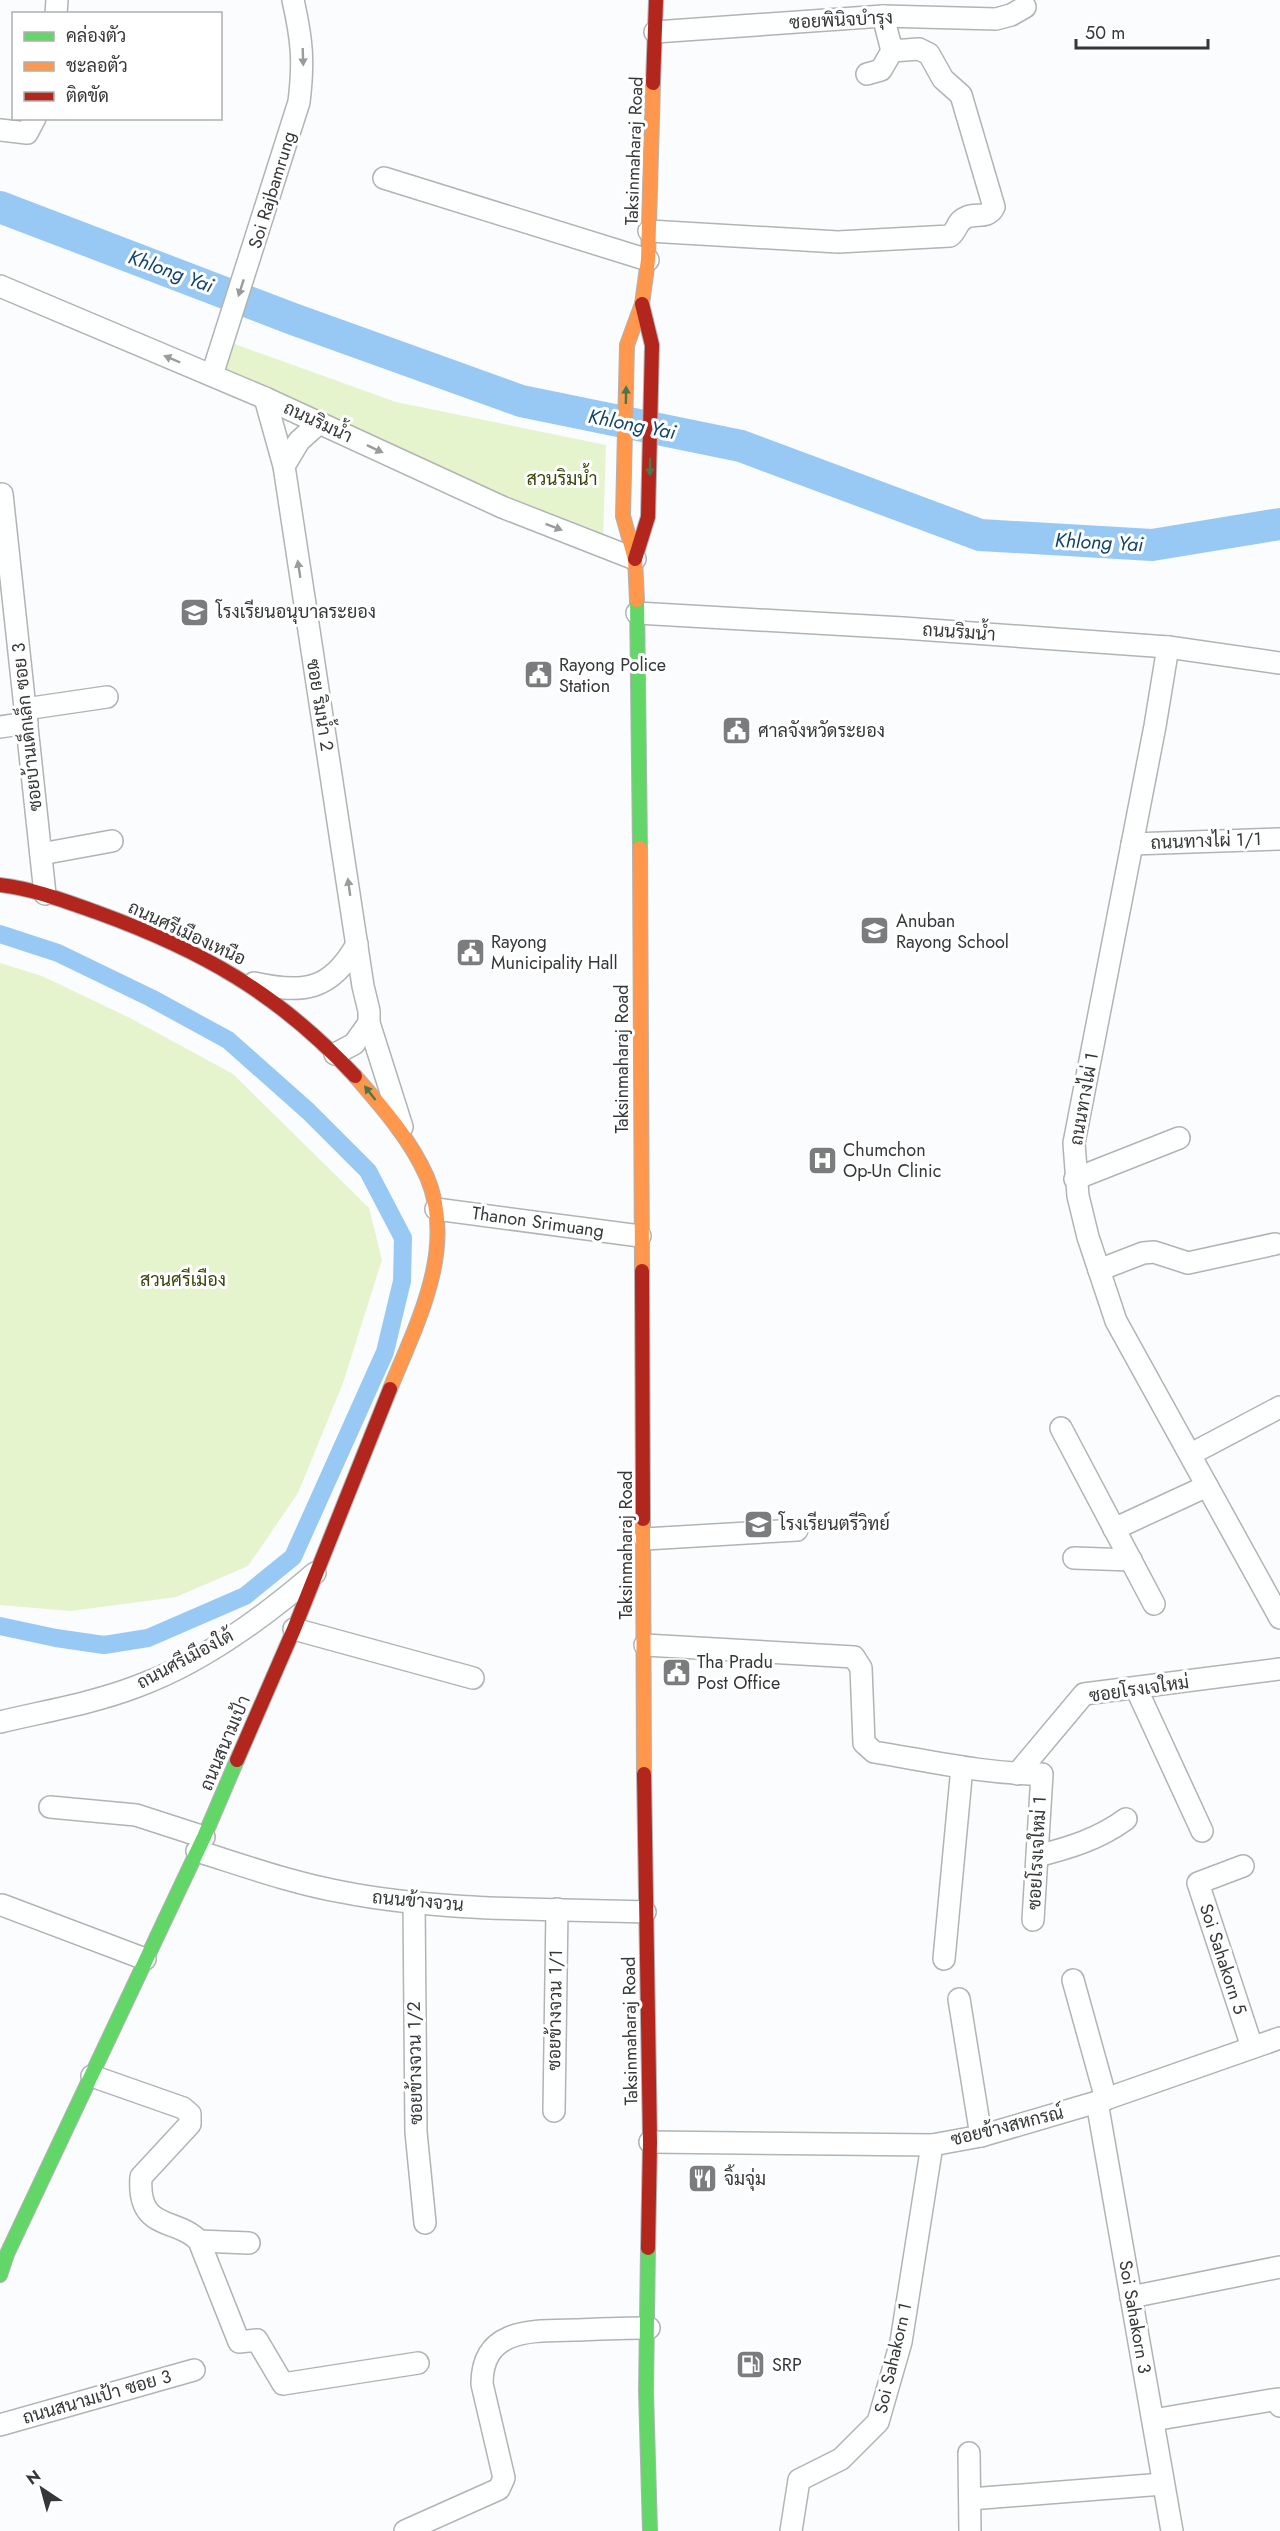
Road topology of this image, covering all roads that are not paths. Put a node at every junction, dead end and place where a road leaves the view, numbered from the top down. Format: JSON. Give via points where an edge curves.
{"nodes":[{"id":1,"x":293,"y":0,"type":"edge"},
{"id":2,"x":656,"y":0,"type":"edge"},
{"id":3,"x":1025,"y":8,"type":"dead end"},
{"id":4,"x":957,"y":9,"type":"edge"},
{"id":5,"x":883,"y":16,"type":"junction"},
{"id":6,"x":655,"y":32,"type":"junction"},
{"id":7,"x":892,"y":51,"type":"junction"},
{"id":8,"x":867,"y":74,"type":"dead end"},
{"id":9,"x":34,"y":120,"type":"edge"},
{"id":10,"x":0,"y":130,"type":"edge"},
{"id":11,"x":384,"y":178,"type":"dead end"},
{"id":12,"x":649,"y":231,"type":"junction"},
{"id":13,"x":648,"y":260,"type":"junction"},
{"id":14,"x":0,"y":286,"type":"edge"},
{"id":15,"x":642,"y":304,"type":"junction"},
{"id":16,"x":212,"y":375,"type":"junction"},
{"id":17,"x":265,"y":398,"type":"junction"},
{"id":18,"x":319,"y":423,"type":"junction"},
{"id":19,"x":284,"y":466,"type":"junction"},
{"id":20,"x":2,"y":494,"type":"dead end"},
{"id":21,"x":3,"y":524,"type":"edge"},
{"id":22,"x":635,"y":559,"type":"junction"},
{"id":23,"x":637,"y":613,"type":"junction"},
{"id":24,"x":1168,"y":647,"type":"junction"},
{"id":25,"x":1280,"y":663,"type":"edge"},
{"id":26,"x":107,"y":697,"type":"dead end"},
{"id":27,"x":26,"y":716,"type":"junction"},
{"id":28,"x":0,"y":727,"type":"edge"},
{"id":29,"x":1280,"y":839,"type":"edge"},
{"id":30,"x":112,"y":841,"type":"dead end"},
{"id":31,"x":1132,"y":844,"type":"junction"},
{"id":32,"x":41,"y":854,"type":"junction"},
{"id":33,"x":0,"y":885,"type":"edge"},
{"id":34,"x":45,"y":894,"type":"junction"},
{"id":35,"x":357,"y":944,"type":"junction"},
{"id":36,"x":244,"y":981,"type":"junction"},
{"id":37,"x":319,"y":983,"type":"junction"},
{"id":38,"x":363,"y":986,"type":"junction"},
{"id":39,"x":369,"y":1023,"type":"junction"},
{"id":40,"x":315,"y":1036,"type":"junction"},
{"id":41,"x":335,"y":1054,"type":"junction"},
{"id":42,"x":1179,"y":1138,"type":"dead end"},
{"id":43,"x":405,"y":1139,"type":"junction"},
{"id":44,"x":1075,"y":1179,"type":"junction"},
{"id":45,"x":430,"y":1185,"type":"joint"},
{"id":46,"x":436,"y":1209,"type":"junction"},
{"id":47,"x":640,"y":1236,"type":"junction"},
{"id":48,"x":1275,"y":1244,"type":"dead end"},
{"id":49,"x":1099,"y":1270,"type":"junction"},
{"id":50,"x":1280,"y":1407,"type":"edge"},
{"id":51,"x":1061,"y":1428,"type":"dead end"},
{"id":52,"x":1191,"y":1454,"type":"junction"},
{"id":53,"x":1207,"y":1486,"type":"junction"},
{"id":54,"x":1114,"y":1529,"type":"junction"},
{"id":55,"x":797,"y":1530,"type":"dead end"},
{"id":56,"x":645,"y":1539,"type":"junction"},
{"id":57,"x":1074,"y":1558,"type":"dead end"},
{"id":58,"x":1131,"y":1560,"type":"junction"},
{"id":59,"x":318,"y":1570,"type":"junction"},
{"id":60,"x":1274,"y":1593,"type":"edge"},
{"id":61,"x":1154,"y":1604,"type":"dead end"},
{"id":62,"x":1280,"y":1618,"type":"edge"},
{"id":63,"x":294,"y":1629,"type":"junction"},
{"id":64,"x":645,"y":1645,"type":"junction"},
{"id":65,"x":1280,"y":1670,"type":"edge"},
{"id":66,"x":473,"y":1678,"type":"dead end"},
{"id":67,"x":1136,"y":1688,"type":"junction"},
{"id":68,"x":0,"y":1722,"type":"edge"},
{"id":69,"x":962,"y":1767,"type":"junction"},
{"id":70,"x":1017,"y":1774,"type":"junction"},
{"id":71,"x":50,"y":1807,"type":"dead end"},
{"id":72,"x":1126,"y":1819,"type":"dead end"},
{"id":73,"x":1202,"y":1832,"type":"dead end"},
{"id":74,"x":200,"y":1844,"type":"junction"},
{"id":75,"x":1037,"y":1856,"type":"junction"},
{"id":76,"x":1243,"y":1866,"type":"dead end"},
{"id":77,"x":414,"y":1902,"type":"junction"},
{"id":78,"x":2,"y":1905,"type":"dead end"},
{"id":79,"x":557,"y":1909,"type":"junction"},
{"id":80,"x":645,"y":1912,"type":"junction"},
{"id":81,"x":1033,"y":1920,"type":"dead end"},
{"id":82,"x":145,"y":1959,"type":"junction"},
{"id":83,"x":944,"y":1959,"type":"dead end"},
{"id":84,"x":1073,"y":1980,"type":"dead end"},
{"id":85,"x":958,"y":1999,"type":"dead end"},
{"id":86,"x":1280,"y":2038,"type":"edge"},
{"id":87,"x":1252,"y":2048,"type":"junction"},
{"id":88,"x":92,"y":2076,"type":"junction"},
{"id":89,"x":1102,"y":2101,"type":"junction"},
{"id":90,"x":554,"y":2110,"type":"dead end"},
{"id":91,"x":981,"y":2136,"type":"junction"},
{"id":92,"x":650,"y":2142,"type":"junction"},
{"id":93,"x":932,"y":2145,"type":"junction"},
{"id":94,"x":425,"y":2223,"type":"dead end"},
{"id":95,"x":199,"y":2241,"type":"junction"},
{"id":96,"x":249,"y":2243,"type":"dead end"},
{"id":97,"x":4,"y":2255,"type":"edge"},
{"id":98,"x":1280,"y":2267,"type":"edge"},
{"id":99,"x":0,"y":2275,"type":"edge"},
{"id":100,"x":1131,"y":2297,"type":"junction"},
{"id":101,"x":649,"y":2328,"type":"junction"},
{"id":102,"x":418,"y":2363,"type":"dead end"},
{"id":103,"x":194,"y":2370,"type":"dead end"},
{"id":104,"x":1279,"y":2403,"type":"edge"},
{"id":105,"x":1153,"y":2420,"type":"junction"},
{"id":106,"x":0,"y":2425,"type":"edge"},
{"id":107,"x":969,"y":2453,"type":"dead end"},
{"id":108,"x":1163,"y":2484,"type":"junction"},
{"id":109,"x":970,"y":2499,"type":"junction"},
{"id":110,"x":405,"y":2531,"type":"edge"},
{"id":111,"x":650,"y":2531,"type":"edge"},
{"id":112,"x":791,"y":2531,"type":"edge"},
{"id":113,"x":970,"y":2531,"type":"edge"},
{"id":114,"x":1172,"y":2531,"type":"edge"}],
"edges":[{"from":1,"to":16,"type":"street","name":"Soi Rajbamrung","one_way":true,"via":[[304,66],[299,102]]},
{"from":2,"to":6,"type":"street","name":"Taksinmaharaj Road"},
{"from":3,"to":4,"type":"street","name":"ซอยพินิจบำรุง","via":[[996,19]]},
{"from":4,"to":5,"type":"street","name":"ซอยพินิจบำรุง"},
{"from":5,"to":6,"type":"street","name":"ซอยพินิจบำรุง"},
{"from":5,"to":7,"type":"street"},
{"from":6,"to":12,"type":"street","name":"Taksinmaharaj Road"},
{"from":7,"to":8,"type":"street","via":[[881,70]]},
{"from":7,"to":12,"type":"street","via":[[919,49],[929,54],[943,79],[961,95],[994,207],[991,213],[963,219],[950,236],[838,242]]},
{"from":9,"to":10,"type":"street","via":[[27,134]]},
{"from":11,"to":13,"type":"street"},
{"from":12,"to":13,"type":"street","name":"Taksinmaharaj Road"},
{"from":13,"to":15,"type":"street","name":"Taksinmaharaj Road"},
{"from":16,"to":14,"type":"street","name":"ถนนริมน้ำ","one_way":true},
{"from":15,"to":22,"type":"street","name":"Taksinmaharaj Road","one_way":true,"via":[[652,345],[648,517]]},
{"from":22,"to":15,"type":"street","name":"Taksinmaharaj Road","one_way":true,"via":[[623,516],[627,345]]},
{"from":16,"to":17,"type":"street","name":"ถนนริมน้ำ"},
{"from":17,"to":18,"type":"street","name":"ถนนริมน้ำ"},
{"from":17,"to":19,"type":"street","name":"ซอย ริมน้ำ 2"},
{"from":18,"to":19,"type":"street","via":[[299,441]]},
{"from":18,"to":22,"type":"street","name":"ถนนริมน้ำ","one_way":true,"via":[[502,507]]},
{"from":35,"to":19,"type":"street","name":"ซอย ริมน้ำ 2","one_way":true},
{"from":20,"to":21,"type":"street","name":"ซอยบ้านเด็กเล็ก ซอย 3"},
{"from":21,"to":27,"type":"street","name":"ซอยบ้านเด็กเล็ก ซอย 3"},
{"from":22,"to":23,"type":"street","name":"Taksinmaharaj Road"},
{"from":23,"to":24,"type":"street","name":"ถนนริมน้ำ"},
{"from":23,"to":47,"type":"street","name":"Taksinmaharaj Road"},
{"from":24,"to":25,"type":"street","name":"ถนนริมน้ำ"},
{"from":24,"to":31,"type":"street","name":"ถนนทางไผ่ 1"},
{"from":26,"to":27,"type":"street"},
{"from":27,"to":28,"type":"street"},
{"from":27,"to":32,"type":"street","name":"ซอยบ้านเด็กเล็ก ซอย 3"},
{"from":29,"to":31,"type":"street","name":"ถนนทางไผ่ 1/1"},
{"from":30,"to":32,"type":"street"},
{"from":31,"to":44,"type":"street","name":"ถนนทางไผ่ 1","via":[[1074,1143]]},
{"from":32,"to":34,"type":"street","name":"ซอยบ้านเด็กเล็ก ซอย 3"},
{"from":33,"to":34,"type":"street","name":"ถนนศรีเมืองเหนือ"},
{"from":34,"to":36,"type":"street","name":"ถนนศรีเมืองเหนือ","via":[[117,919]]},
{"from":35,"to":37,"type":"street","via":[[346,964]]},
{"from":35,"to":38,"type":"street","name":"ซอย ริมน้ำ 2"},
{"from":36,"to":37,"type":"street","via":[[280,989],[304,989]]},
{"from":36,"to":40,"type":"street","name":"ถนนศรีเมืองเหนือ"},
{"from":37,"to":38,"type":"street","via":[[342,977]]},
{"from":37,"to":40,"type":"street","via":[[307,1007]]},
{"from":38,"to":39,"type":"street","name":"ซอย ริมน้ำ 2"},
{"from":39,"to":41,"type":"street","via":[[354,1044]]},
{"from":39,"to":43,"type":"street","name":"ซอย ริมน้ำ 2"},
{"from":40,"to":41,"type":"street","name":"ถนนศรีเมืองเหนือ"},
{"from":43,"to":41,"type":"street","name":"ถนนศรีเมืองเหนือ","one_way":true},
{"from":42,"to":44,"type":"street"},
{"from":43,"to":45,"type":"street","name":"ถนนศรีเมืองเหนือ"},
{"from":44,"to":49,"type":"street","name":"ถนนทางไผ่ 1"},
{"from":45,"to":46,"type":"street","name":"ถนนสนามเป้า"},
{"from":46,"to":47,"type":"street","name":"Thanon Srimuang"},
{"from":46,"to":59,"type":"street","name":"ถนนสนามเป้า","via":[[437,1249],[426,1300]]},
{"from":47,"to":56,"type":"street","name":"Taksinmaharaj Road"},
{"from":48,"to":49,"type":"street","via":[[1188,1263],[1154,1252],[1143,1253]]},
{"from":49,"to":52,"type":"street","name":"ถนนทางไผ่ 1","via":[[1116,1321]]},
{"from":50,"to":52,"type":"street"},
{"from":51,"to":54,"type":"street"},
{"from":52,"to":53,"type":"street","name":"ถนนทางไผ่ 1"},
{"from":53,"to":54,"type":"street"},
{"from":53,"to":60,"type":"street","name":"ถนนทางไผ่ 1"},
{"from":54,"to":58,"type":"street"},
{"from":55,"to":56,"type":"street"},
{"from":56,"to":64,"type":"street","name":"Taksinmaharaj Road"},
{"from":57,"to":58,"type":"street"},
{"from":58,"to":61,"type":"street"},
{"from":59,"to":63,"type":"street","name":"ถนนสนามเป้า"},
{"from":59,"to":68,"type":"street","name":"ถนนศรีเมืองใต้","via":[[268,1611],[185,1664],[138,1686]]},
{"from":60,"to":62,"type":"street","name":"ถนนทางไผ่ 1"},
{"from":63,"to":66,"type":"street"},
{"from":63,"to":74,"type":"street","name":"ถนนสนามเป้า"},
{"from":64,"to":69,"type":"street","via":[[854,1657],[861,1668],[864,1743],[874,1752]]},
{"from":64,"to":80,"type":"street","name":"Taksinmaharaj Road"},
{"from":65,"to":67,"type":"street","name":"ซอยโรงเจใหม่"},
{"from":67,"to":70,"type":"street","name":"ซอยโรงเจใหม่","via":[[1084,1694]]},
{"from":67,"to":73,"type":"street"},
{"from":69,"to":70,"type":"street"},
{"from":69,"to":83,"type":"street"},
{"from":70,"to":75,"type":"street","name":"ซอยโรงเจใหม่ 1","via":[[1042,1774]]},
{"from":71,"to":74,"type":"street","name":"ถนนข้างจวน","via":[[136,1815]]},
{"from":72,"to":75,"type":"street","via":[[1091,1840]]},
{"from":74,"to":77,"type":"street","name":"ถนนข้างจวน","via":[[296,1881]]},
{"from":74,"to":82,"type":"street","name":"ถนนสนามเป้า"},
{"from":75,"to":81,"type":"street","name":"ซอยโรงเจใหม่ 1"},
{"from":76,"to":87,"type":"street","name":"Soi Sahakorn 5","via":[[1198,1883]]},
{"from":77,"to":79,"type":"street","name":"ถนนข้างจวน"},
{"from":77,"to":94,"type":"street","name":"ซอยข้างจวน 1/2","via":[[416,2132]]},
{"from":78,"to":82,"type":"street"},
{"from":79,"to":80,"type":"street","name":"ถนนข้างจวน"},
{"from":79,"to":90,"type":"street","name":"ซอยข้างจวน 1/1"},
{"from":80,"to":92,"type":"street","name":"Taksinmaharaj Road"},
{"from":82,"to":88,"type":"street","name":"ถนนสนามเป้า"},
{"from":84,"to":89,"type":"street","name":"Soi Sahakorn 3"},
{"from":85,"to":91,"type":"street"},
{"from":86,"to":87,"type":"street","name":"ซอยข้างสหกรณ์"},
{"from":87,"to":89,"type":"street","name":"ซอยข้างสหกรณ์"},
{"from":88,"to":95,"type":"street","via":[[183,2108],[190,2114],[190,2124],[141,2177],[140,2187],[145,2205],[157,2221],[192,2234]]},
{"from":88,"to":97,"type":"street","name":"ถนนสนามเป้า"},
{"from":89,"to":91,"type":"street","name":"ซอยข้างสหกรณ์"},
{"from":89,"to":100,"type":"street","name":"Soi Sahakorn 3"},
{"from":91,"to":93,"type":"street","name":"ซอยข้างสหกรณ์"},
{"from":92,"to":93,"type":"street","name":"ซอยข้างสหกรณ์"},
{"from":92,"to":101,"type":"street","name":"Taksinmaharaj Road"},
{"from":93,"to":112,"type":"street","name":"Soi Sahakorn 1","via":[[901,2342],[878,2422],[841,2459],[800,2480]]},
{"from":95,"to":96,"type":"street"},
{"from":95,"to":102,"type":"street","via":[[239,2342],[256,2340],[284,2384]]},
{"from":97,"to":99,"type":"street","name":"ถนนสนามเป้า"},
{"from":98,"to":100,"type":"street"},
{"from":100,"to":105,"type":"street","name":"Soi Sahakorn 3"},
{"from":101,"to":110,"type":"street","via":[[541,2329],[521,2332],[504,2341],[490,2354],[482,2370],[504,2478],[499,2489]]},
{"from":101,"to":111,"type":"street","name":"Taksinmaharaj Road","via":[[646,2391]]},
{"from":103,"to":106,"type":"street","name":"ถนนสนามเป้า ซอย 3"},
{"from":104,"to":105,"type":"street"},
{"from":105,"to":108,"type":"street","name":"Soi Sahakorn 3"},
{"from":107,"to":109,"type":"street"},
{"from":108,"to":109,"type":"street"},
{"from":108,"to":114,"type":"street","name":"Soi Sahakorn 3"},
{"from":109,"to":113,"type":"street"}]}
